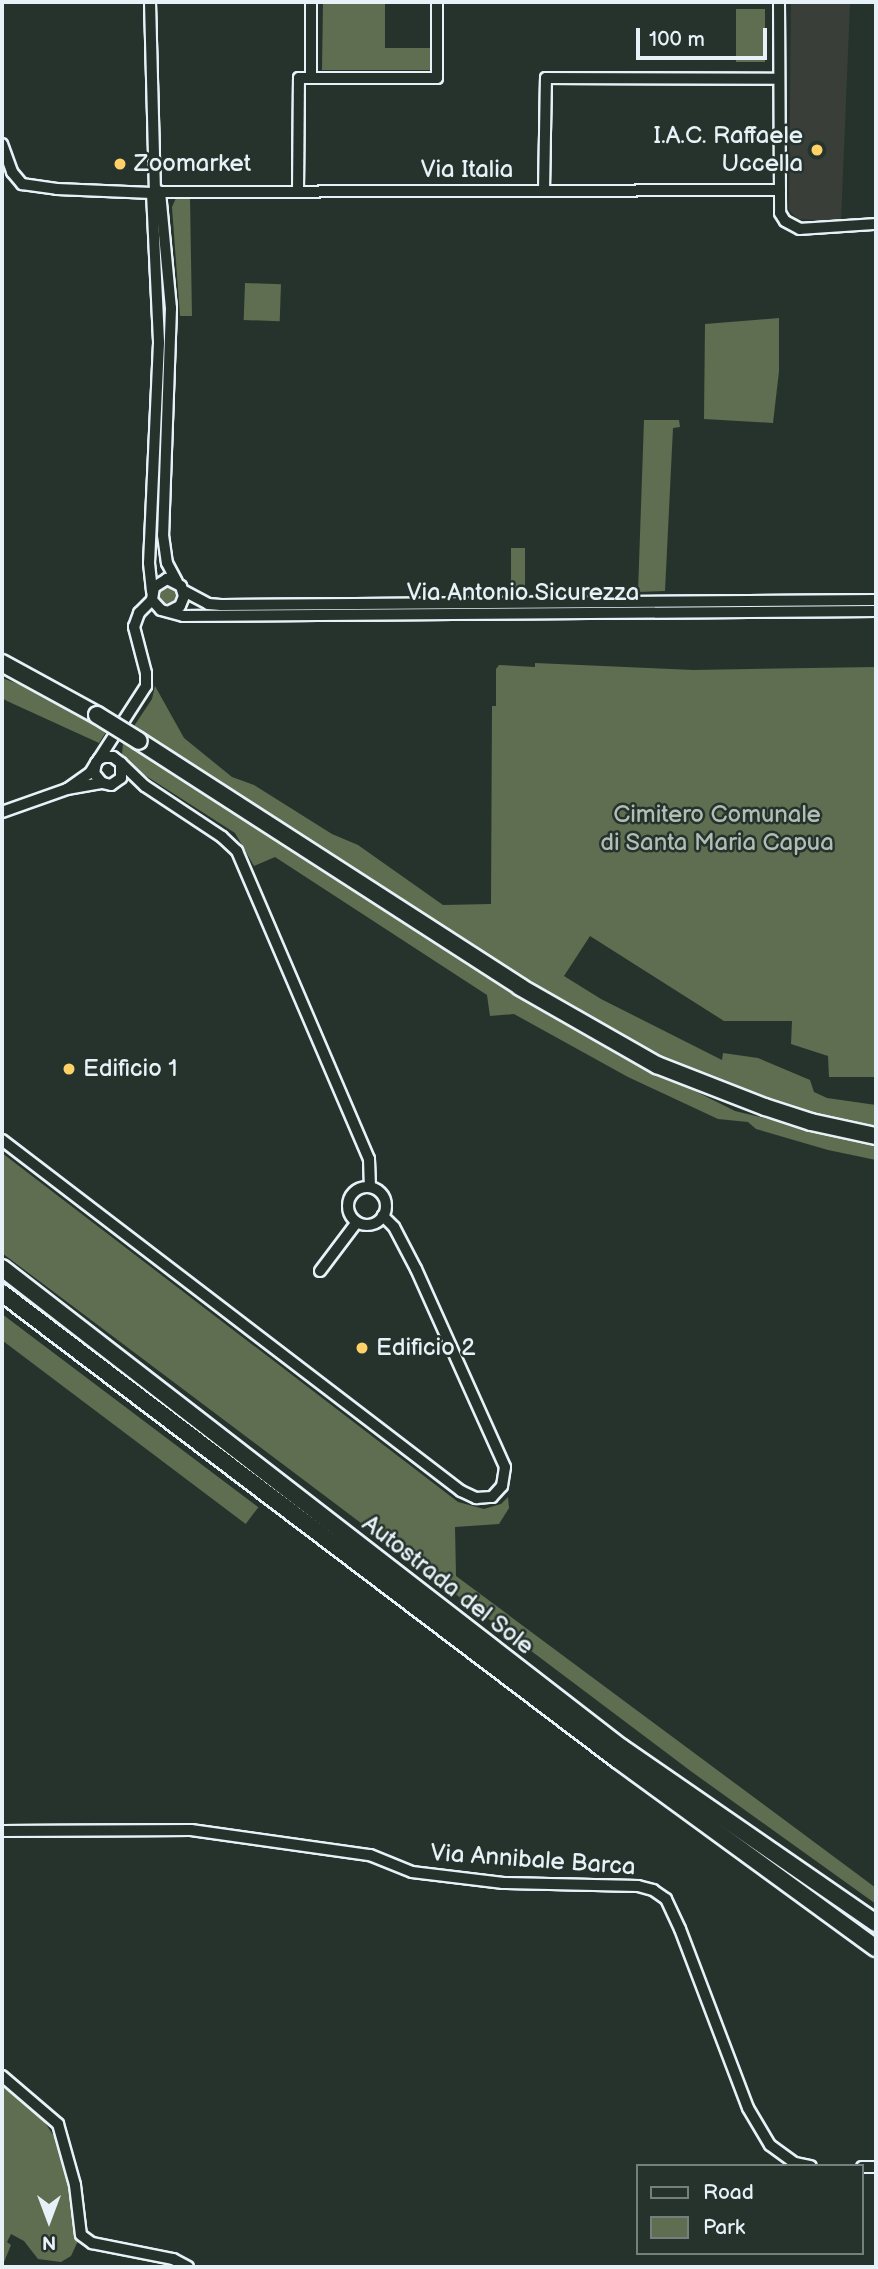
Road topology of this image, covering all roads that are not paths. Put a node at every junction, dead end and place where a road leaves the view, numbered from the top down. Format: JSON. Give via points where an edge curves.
{"nodes":[{"id":1,"x":150,"y":2,"type":"edge"},
{"id":2,"x":311,"y":2,"type":"edge"},
{"id":3,"x":437,"y":2,"type":"edge"},
{"id":4,"x":779,"y":2,"type":"edge"},
{"id":5,"x":311,"y":78,"type":"junction"},
{"id":6,"x":779,"y":79,"type":"junction"},
{"id":7,"x":2,"y":144,"type":"edge"},
{"id":8,"x":780,"y":190,"type":"junction"},
{"id":9,"x":156,"y":191,"type":"junction"},
{"id":10,"x":298,"y":191,"type":"junction"},
{"id":11,"x":544,"y":191,"type":"junction"},
{"id":12,"x":876,"y":224,"type":"edge"},
{"id":13,"x":181,"y":586,"type":"junction"},
{"id":14,"x":152,"y":596,"type":"junction"},
{"id":15,"x":876,"y":600,"type":"edge"},
{"id":16,"x":170,"y":611,"type":"junction"},
{"id":17,"x":876,"y":611,"type":"edge"},
{"id":18,"x":2,"y":663,"type":"edge"},
{"id":19,"x":116,"y":736,"type":"junction"},
{"id":20,"x":98,"y":761,"type":"junction"},
{"id":21,"x":119,"y":761,"type":"junction"},
{"id":22,"x":102,"y":783,"type":"junction"},
{"id":23,"x":115,"y":783,"type":"junction"},
{"id":24,"x":145,"y":786,"type":"junction"},
{"id":25,"x":67,"y":789,"type":"junction"},
{"id":26,"x":2,"y":812,"type":"edge"},
{"id":27,"x":876,"y":1136,"type":"edge"},
{"id":28,"x":2,"y":1140,"type":"edge"},
{"id":29,"x":370,"y":1187,"type":"junction"},
{"id":30,"x":383,"y":1216,"type":"junction"},
{"id":31,"x":357,"y":1222,"type":"junction"},
{"id":32,"x":2,"y":1268,"type":"edge"},
{"id":33,"x":320,"y":1271,"type":"dead end"},
{"id":34,"x":2,"y":1293,"type":"edge"},
{"id":35,"x":2,"y":1831,"type":"edge"},
{"id":36,"x":876,"y":1923,"type":"edge"},
{"id":37,"x":876,"y":1948,"type":"edge"},
{"id":38,"x":2,"y":2076,"type":"edge"},
{"id":39,"x":800,"y":2164,"type":"edge"},
{"id":40,"x":188,"y":2267,"type":"edge"}],
"edges":[{"from":1,"to":9,"type":"street"},
{"from":2,"to":5,"type":"street"},
{"from":3,"to":5,"type":"street","via":[[437,78]]},
{"from":4,"to":6,"type":"street"},
{"from":5,"to":10,"type":"street","via":[[299,78]]},
{"from":6,"to":8,"type":"street"},
{"from":6,"to":11,"type":"street","via":[[546,78]]},
{"from":7,"to":9,"type":"street","name":"Via Italia","via":[[12,172],[22,184]]},
{"from":8,"to":11,"type":"street","name":"Via Italia"},
{"from":8,"to":12,"type":"street","via":[[780,213],[800,229]]},
{"from":9,"to":10,"type":"street","name":"Via Italia"},
{"from":9,"to":13,"type":"street","via":[[171,309],[163,535],[167,563]]},
{"from":9,"to":14,"type":"street","via":[[159,332],[149,563]]},
{"from":10,"to":11,"type":"street","name":"Via Italia"},
{"from":13,"to":14,"type":"street","via":[[162,580]]},
{"from":13,"to":15,"type":"street","name":"Via Antonio Sicurezza","via":[[208,604],[221,605]]},
{"from":13,"to":16,"type":"street","via":[[180,606]]},
{"from":14,"to":16,"type":"street","name":"Via Antonio Sicurezza","via":[[161,610]]},
{"from":14,"to":19,"type":"street","via":[[134,627],[145,686]]},
{"from":16,"to":17,"type":"street","name":"Via Antonio Sicurezza","via":[[183,616]]},
{"from":18,"to":27,"type":"highway","bridge":true,"via":[[97,715],[520,987],[657,1065],[717,1091],[811,1122]]},
{"from":19,"to":20,"type":"street"},
{"from":19,"to":21,"type":"street"},
{"from":20,"to":21,"type":"street","via":[[109,756]]},
{"from":20,"to":22,"type":"street","via":[[94,773]]},
{"from":20,"to":25,"type":"street","via":[[90,773]]},
{"from":21,"to":23,"type":"street","via":[[123,773]]},
{"from":21,"to":24,"type":"street"},
{"from":22,"to":23,"type":"street"},
{"from":22,"to":25,"type":"street"},
{"from":23,"to":24,"type":"street"},
{"from":24,"to":29,"type":"street","via":[[237,851],[369,1159]]},
{"from":25,"to":26,"type":"street"},
{"from":28,"to":30,"type":"street","via":[[461,1491],[476,1498],[492,1497],[504,1481],[505,1467],[416,1269],[394,1227]]},
{"from":29,"to":30,"type":"street","via":[[385,1198]]},
{"from":29,"to":31,"type":"street","via":[[358,1189],[349,1199],[349,1212]]},
{"from":30,"to":31,"type":"street","via":[[369,1225]]},
{"from":31,"to":33,"type":"street"},
{"from":32,"to":36,"type":"highway","name":"Autostrada del Sole","via":[[622,1748]]},
{"from":34,"to":37,"type":"highway","name":"Autostrada del Sole","via":[[618,1760]]},
{"from":35,"to":39,"type":"street","name":"Via Annibale Barca","via":[[191,1830],[370,1854],[412,1872],[653,1890],[666,1899],[680,1929],[748,2108],[769,2145]]},
{"from":38,"to":40,"type":"street","via":[[58,2124],[75,2185],[82,2235],[92,2243],[173,2259]]}]}
